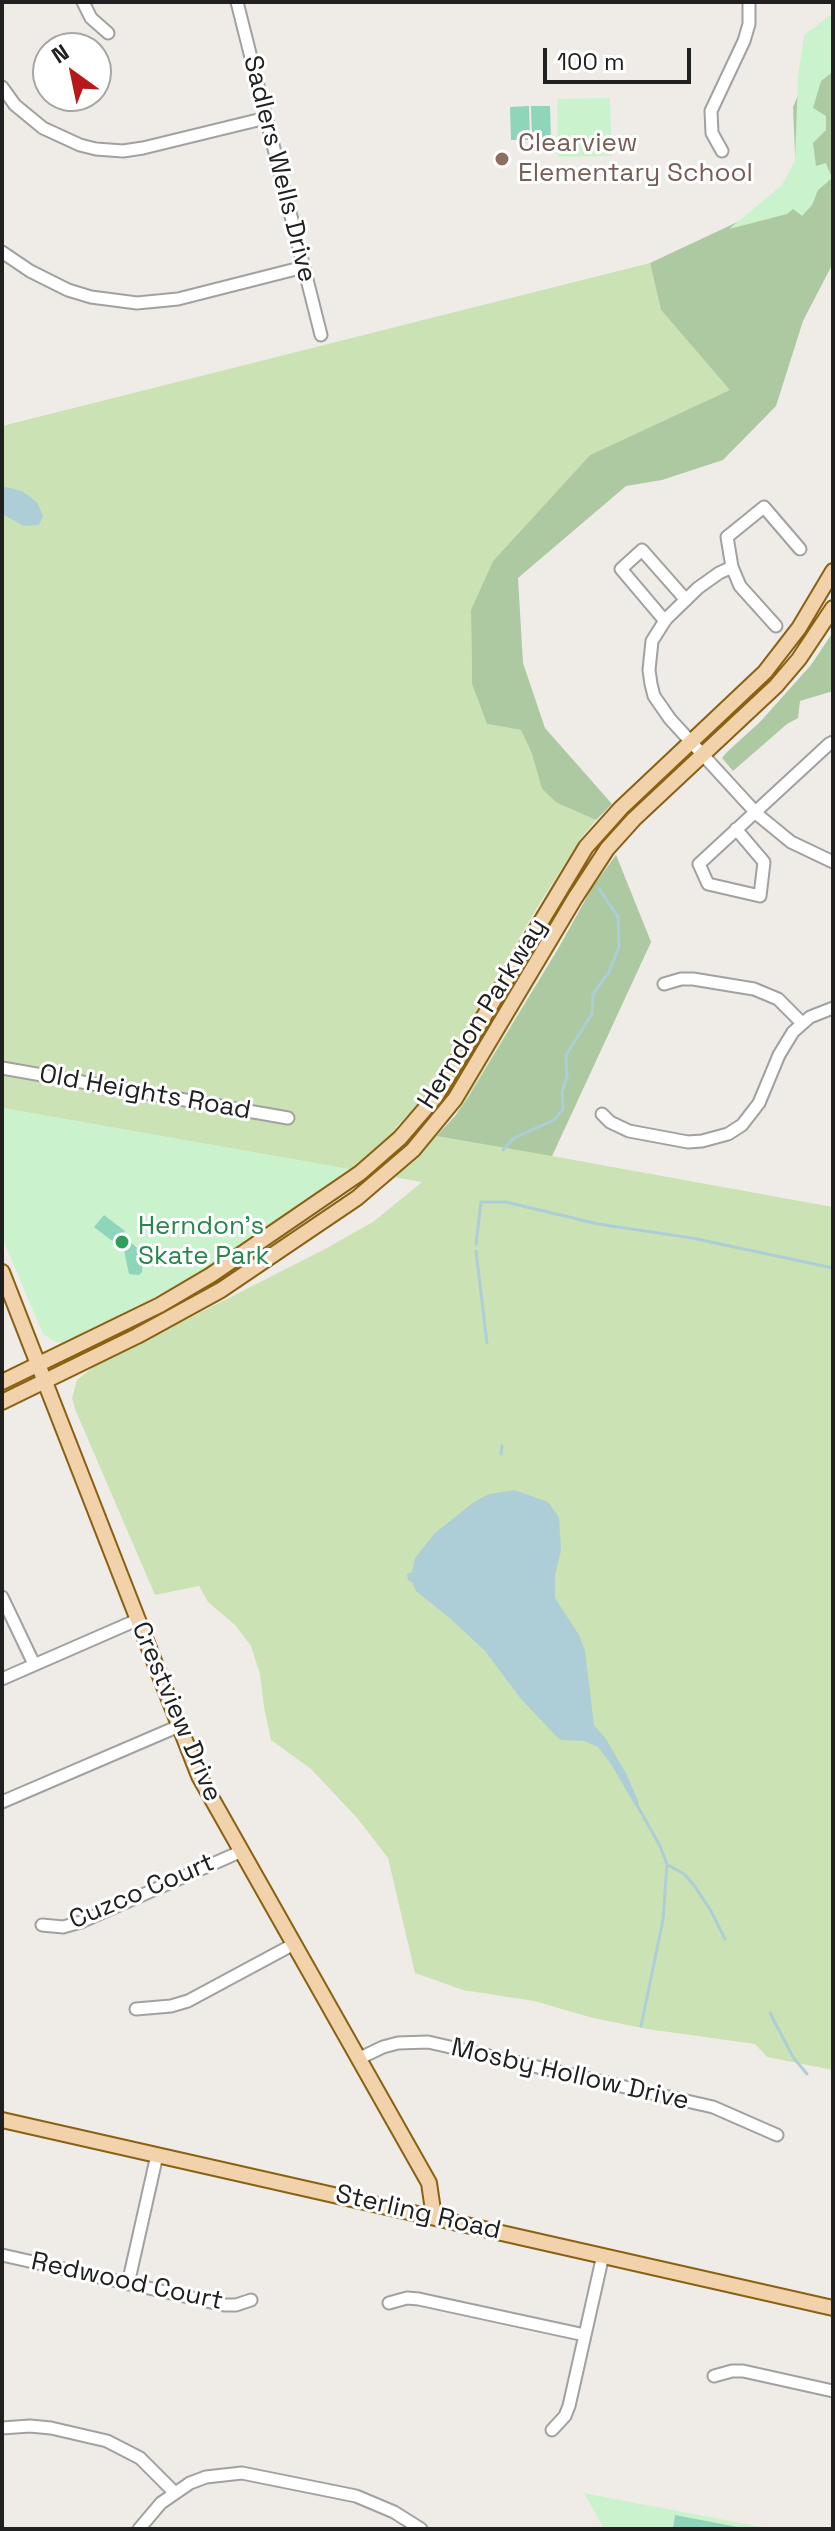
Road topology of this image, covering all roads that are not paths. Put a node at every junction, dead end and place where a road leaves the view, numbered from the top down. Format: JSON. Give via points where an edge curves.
{"nodes":[{"id":1,"x":83,"y":2,"type":"edge"},
{"id":2,"x":237,"y":2,"type":"edge"},
{"id":3,"x":749,"y":2,"type":"edge"},
{"id":4,"x":107,"y":32,"type":"edge"},
{"id":5,"x":2,"y":87,"type":"edge"},
{"id":6,"x":266,"y":118,"type":"junction"},
{"id":7,"x":722,"y":151,"type":"dead end"},
{"id":8,"x":2,"y":252,"type":"edge"},
{"id":9,"x":304,"y":267,"type":"junction"},
{"id":10,"x":321,"y":335,"type":"dead end"},
{"id":11,"x":800,"y":549,"type":"dead end"},
{"id":12,"x":732,"y":567,"type":"junction"},
{"id":13,"x":833,"y":571,"type":"edge"},
{"id":14,"x":686,"y":600,"type":"junction"},
{"id":15,"x":833,"y":608,"type":"edge"},
{"id":16,"x":665,"y":621,"type":"junction"},
{"id":17,"x":776,"y":626,"type":"dead end"},
{"id":18,"x":833,"y":742,"type":"edge"},
{"id":19,"x":691,"y":743,"type":"junction"},
{"id":20,"x":703,"y":754,"type":"junction"},
{"id":21,"x":755,"y":812,"type":"junction"},
{"id":22,"x":736,"y":829,"type":"junction"},
{"id":23,"x":833,"y":862,"type":"edge"},
{"id":24,"x":664,"y":984,"type":"dead end"},
{"id":25,"x":833,"y":1008,"type":"edge"},
{"id":26,"x":802,"y":1023,"type":"junction"},
{"id":27,"x":2,"y":1068,"type":"edge"},
{"id":28,"x":602,"y":1114,"type":"dead end"},
{"id":29,"x":288,"y":1118,"type":"dead end"},
{"id":30,"x":2,"y":1272,"type":"edge"},
{"id":31,"x":39,"y":1364,"type":"junction"},
{"id":32,"x":45,"y":1380,"type":"junction"},
{"id":33,"x":2,"y":1382,"type":"edge"},
{"id":34,"x":2,"y":1402,"type":"edge"},
{"id":35,"x":2,"y":1597,"type":"edge"},
{"id":36,"x":137,"y":1620,"type":"junction"},
{"id":37,"x":34,"y":1664,"type":"junction"},
{"id":38,"x":2,"y":1679,"type":"edge"},
{"id":39,"x":179,"y":1726,"type":"junction"},
{"id":40,"x":2,"y":1802,"type":"edge"},
{"id":41,"x":242,"y":1851,"type":"junction"},
{"id":42,"x":42,"y":1925,"type":"dead end"},
{"id":43,"x":294,"y":1944,"type":"junction"},
{"id":44,"x":136,"y":2009,"type":"dead end"},
{"id":45,"x":360,"y":2058,"type":"junction"},
{"id":46,"x":2,"y":2120,"type":"edge"},
{"id":47,"x":777,"y":2135,"type":"dead end"},
{"id":48,"x":157,"y":2155,"type":"junction"},
{"id":49,"x":434,"y":2217,"type":"junction"},
{"id":50,"x":2,"y":2255,"type":"edge"},
{"id":51,"x":603,"y":2255,"type":"junction"},
{"id":52,"x":128,"y":2284,"type":"junction"},
{"id":53,"x":251,"y":2300,"type":"dead end"},
{"id":54,"x":389,"y":2303,"type":"dead end"},
{"id":55,"x":833,"y":2308,"type":"edge"},
{"id":56,"x":585,"y":2335,"type":"junction"},
{"id":57,"x":714,"y":2376,"type":"dead end"},
{"id":58,"x":833,"y":2391,"type":"edge"},
{"id":59,"x":2,"y":2428,"type":"edge"},
{"id":60,"x":552,"y":2430,"type":"dead end"},
{"id":61,"x":174,"y":2492,"type":"junction"},
{"id":62,"x":139,"y":2529,"type":"edge"},
{"id":63,"x":421,"y":2529,"type":"edge"}],
"edges":[{"from":1,"to":4,"type":"street"},
{"from":2,"to":6,"type":"street","name":"Sadlers Wells Drive"},
{"from":3,"to":7,"type":"street","via":[[744,41],[711,111],[712,133]]},
{"from":5,"to":6,"type":"street","via":[[43,128],[96,149],[143,148]]},
{"from":6,"to":9,"type":"street","name":"Sadlers Wells Drive"},
{"from":8,"to":9,"type":"street","via":[[68,290],[137,303],[178,299]]},
{"from":9,"to":10,"type":"street","name":"Sadlers Wells Drive"},
{"from":11,"to":12,"type":"street","via":[[764,507],[727,537]]},
{"from":12,"to":14,"type":"street"},
{"from":12,"to":17,"type":"street","via":[[740,586]]},
{"from":13,"to":19,"type":"main road","name":"Herndon Parkway","via":[[777,658]]},
{"from":14,"to":16,"type":"street"},
{"from":14,"to":16,"type":"street","via":[[642,550],[621,569]]},
{"from":15,"to":20,"type":"main road","name":"Herndon Parkway","via":[[788,673]]},
{"from":16,"to":19,"type":"street","via":[[652,641],[651,684],[662,709]]},
{"from":18,"to":21,"type":"street"},
{"from":19,"to":20,"type":"street"},
{"from":19,"to":31,"type":"main road","name":"Herndon Parkway","via":[[586,847],[436,1096],[400,1138],[360,1173],[211,1275]]},
{"from":20,"to":21,"type":"street"},
{"from":20,"to":32,"type":"main road","name":"Herndon Parkway","via":[[607,849],[455,1099],[413,1150],[357,1198],[221,1290]]},
{"from":21,"to":22,"type":"street"},
{"from":21,"to":23,"type":"street","via":[[791,842]]},
{"from":22,"to":22,"type":"street","via":[[764,862],[760,896],[708,884],[701,872],[699,864]]},
{"from":24,"to":26,"type":"street","via":[[693,979],[754,989],[778,999]]},
{"from":25,"to":26,"type":"street"},
{"from":26,"to":28,"type":"street","via":[[785,1042],[751,1115],[728,1134],[688,1142],[619,1128]]},
{"from":27,"to":29,"type":"street","name":"Old Heights Road"},
{"from":30,"to":31,"type":"main road","name":"Crestview Drive"},
{"from":31,"to":32,"type":"main road","name":"Crestview Drive"},
{"from":31,"to":33,"type":"main road","name":"Herndon Parkway"},
{"from":32,"to":34,"type":"main road","name":"Herndon Parkway"},
{"from":32,"to":36,"type":"main road","name":"Crestview Drive"},
{"from":35,"to":37,"type":"street"},
{"from":36,"to":37,"type":"street"},
{"from":36,"to":39,"type":"main road","name":"Crestview Drive"},
{"from":37,"to":38,"type":"street"},
{"from":39,"to":40,"type":"street"},
{"from":39,"to":41,"type":"main road","name":"Crestview Drive","via":[[199,1776]]},
{"from":41,"to":42,"type":"street","name":"Cuzco Court","via":[[81,1922]]},
{"from":41,"to":43,"type":"main road","name":"Crestview Drive"},
{"from":43,"to":44,"type":"street","via":[[188,2001]]},
{"from":43,"to":45,"type":"main road","name":"Crestview Drive"},
{"from":45,"to":47,"type":"street","name":"Mosby Hollow Drive","via":[[398,2043],[428,2042],[713,2107]]},
{"from":45,"to":49,"type":"main road","name":"Crestview Drive","via":[[429,2183]]},
{"from":46,"to":48,"type":"main road","name":"Sterling Road"},
{"from":48,"to":49,"type":"main road","name":"Sterling Road"},
{"from":48,"to":52,"type":"street"},
{"from":49,"to":51,"type":"main road","name":"Sterling Road"},
{"from":50,"to":52,"type":"street","name":"Redwood Court"},
{"from":51,"to":55,"type":"main road","name":"Sterling Road"},
{"from":51,"to":56,"type":"street"},
{"from":52,"to":53,"type":"street","name":"Redwood Court","via":[[224,2305]]},
{"from":54,"to":56,"type":"street","via":[[419,2299]]},
{"from":56,"to":60,"type":"street","via":[[569,2406]]},
{"from":57,"to":58,"type":"street","via":[[743,2371]]},
{"from":59,"to":61,"type":"street","via":[[51,2428],[107,2441],[140,2458]]},
{"from":61,"to":62,"type":"street"},
{"from":61,"to":63,"type":"street","via":[[215,2475],[260,2475],[356,2496]]}]}
